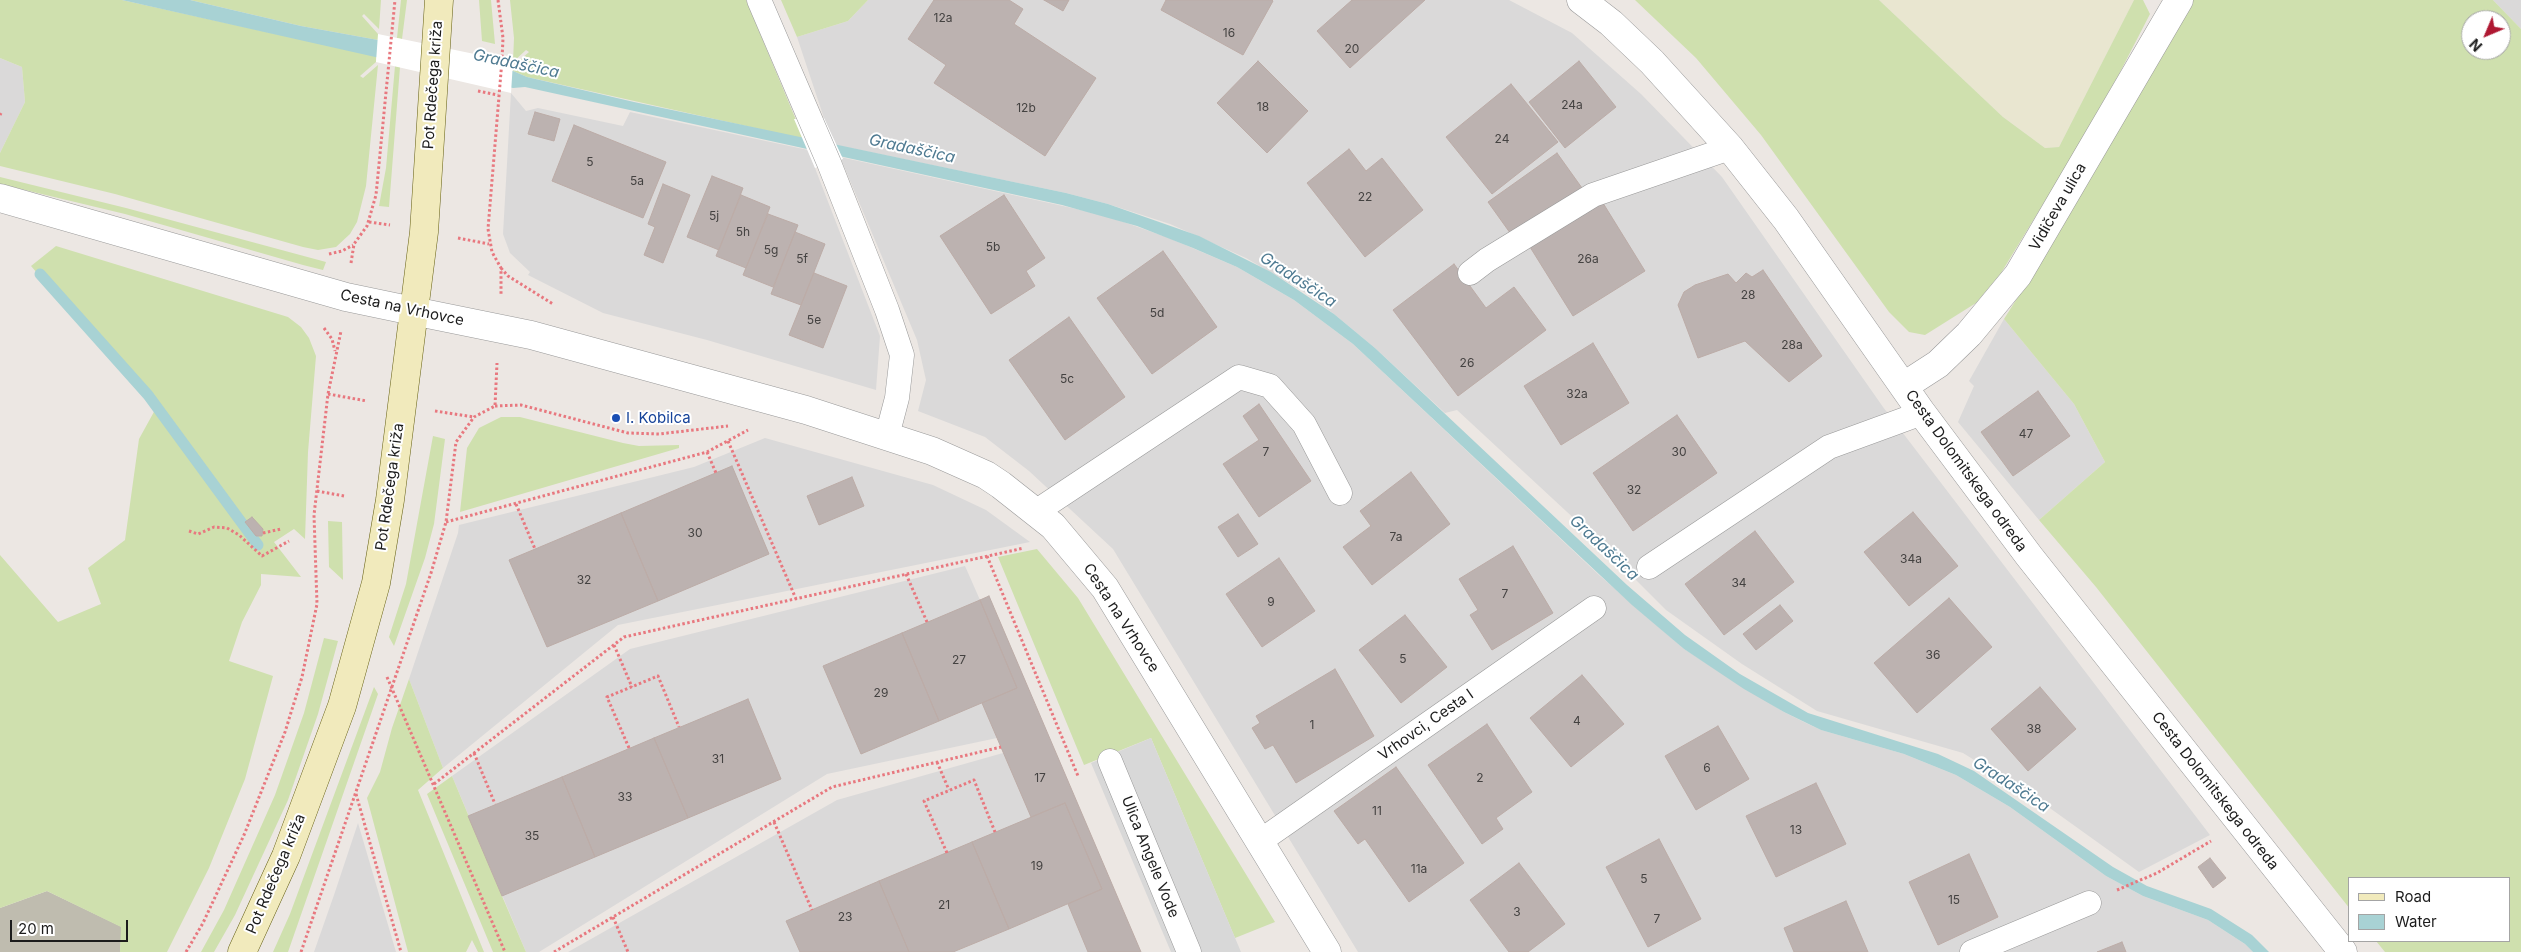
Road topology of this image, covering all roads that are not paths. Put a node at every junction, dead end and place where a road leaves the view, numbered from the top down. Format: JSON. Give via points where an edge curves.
{"nodes":[{"id":1,"x":439,"y":0,"type":"edge"},
{"id":2,"x":759,"y":0,"type":"edge"},
{"id":3,"x":1581,"y":0,"type":"edge"},
{"id":4,"x":2171,"y":4,"type":"edge"},
{"id":5,"x":1730,"y":148,"type":"junction"},
{"id":6,"x":0,"y":198,"type":"edge"},
{"id":7,"x":1470,"y":273,"type":"dead end"},
{"id":8,"x":414,"y":311,"type":"junction"},
{"id":9,"x":1904,"y":386,"type":"junction"},
{"id":10,"x":1922,"y":412,"type":"junction"},
{"id":11,"x":887,"y":436,"type":"junction"},
{"id":12,"x":1340,"y":493,"type":"dead end"},
{"id":13,"x":1037,"y":511,"type":"junction"},
{"id":14,"x":1649,"y":567,"type":"dead end"},
{"id":15,"x":1594,"y":608,"type":"dead end"},
{"id":16,"x":1110,"y":761,"type":"dead end"},
{"id":17,"x":1259,"y":842,"type":"junction"},
{"id":18,"x":2089,"y":902,"type":"dead end"},
{"id":19,"x":242,"y":952,"type":"edge"},
{"id":20,"x":1189,"y":952,"type":"edge"},
{"id":21,"x":1327,"y":952,"type":"edge"},
{"id":22,"x":1972,"y":952,"type":"edge"},
{"id":23,"x":2343,"y":952,"type":"edge"}],
"edges":[{"from":1,"to":8,"type":"main road","name":"Pot Rdečega križa","via":[[424,232]]},
{"from":2,"to":11,"type":"lane","via":[[829,164],[902,354],[897,398]]},
{"from":3,"to":5,"type":"street","name":"Cesta Dolomitskega odreda","via":[[1652,62]]},
{"from":4,"to":9,"type":"street","name":"Vidičeva ulica","via":[[2018,275],[1969,334],[1938,364]]},
{"from":5,"to":7,"type":"lane","via":[[1593,195]]},
{"from":5,"to":9,"type":"street","name":"Cesta Dolomitskega odreda","via":[[1786,219]]},
{"from":6,"to":8,"type":"street","name":"Cesta na Vrhovce","via":[[346,298]]},
{"from":8,"to":11,"type":"street","name":"Cesta na Vrhovce","via":[[548,340],[806,410]]},
{"from":8,"to":19,"type":"main road","name":"Pot Rdečega križa","via":[[390,500],[376,583],[363,635],[316,779],[282,865]]},
{"from":9,"to":10,"type":"street","name":"Cesta Dolomitskega odreda"},
{"from":10,"to":14,"type":"lane","via":[[1829,447]]},
{"from":10,"to":23,"type":"street","name":"Cesta Dolomitskega odreda","via":[[2029,556]]},
{"from":11,"to":13,"type":"street","name":"Cesta na Vrhovce","via":[[932,451],[986,475]]},
{"from":12,"to":13,"type":"lane","via":[[1304,424],[1270,386],[1239,377]]},
{"from":13,"to":17,"type":"street","name":"Cesta na Vrhovce","via":[[1065,538],[1105,588]]},
{"from":15,"to":17,"type":"lane","name":"Vrhovci, Cesta I"},
{"from":16,"to":20,"type":"lane","name":"Ulica Angele Vode"},
{"from":17,"to":21,"type":"street","name":"Cesta na Vrhovce"},
{"from":18,"to":22,"type":"lane"}]}
